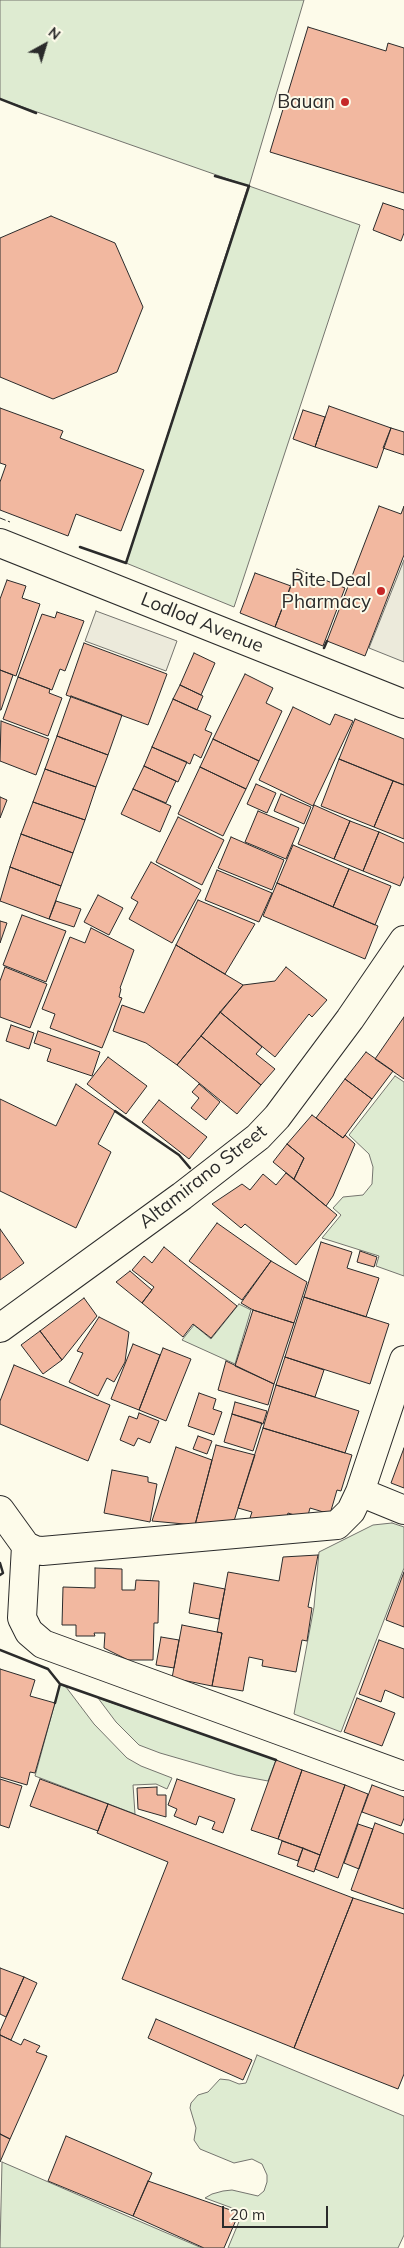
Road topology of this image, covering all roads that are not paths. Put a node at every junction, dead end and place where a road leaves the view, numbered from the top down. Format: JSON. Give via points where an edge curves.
{"nodes":[{"id":1,"x":0,"y":544,"type":"edge"},
{"id":2,"x":404,"y":704,"type":"edge"},
{"id":3,"x":404,"y":940,"type":"edge"},
{"id":4,"x":0,"y":1328,"type":"edge"},
{"id":5,"x":404,"y":1360,"type":"edge"},
{"id":6,"x":360,"y":1492,"type":"junction"},
{"id":7,"x":0,"y":1510,"type":"edge"},
{"id":8,"x":404,"y":1510,"type":"edge"},
{"id":9,"x":26,"y":1546,"type":"junction"},
{"id":10,"x":404,"y":1776,"type":"edge"}],
"edges":[{"from":1,"to":2,"type":"street","name":"Lodlod Avenue"},
{"from":3,"to":4,"type":"street","name":"Altamirano Street","via":[[350,1019],[277,1117],[258,1137]]},
{"from":5,"to":6,"type":"street"},
{"from":6,"to":8,"type":"street"},
{"from":6,"to":9,"type":"street","via":[[347,1517],[330,1527],[42,1551]]},
{"from":7,"to":9,"type":"street"},
{"from":9,"to":10,"type":"street","via":[[22,1618],[29,1632],[43,1644]]}]}
